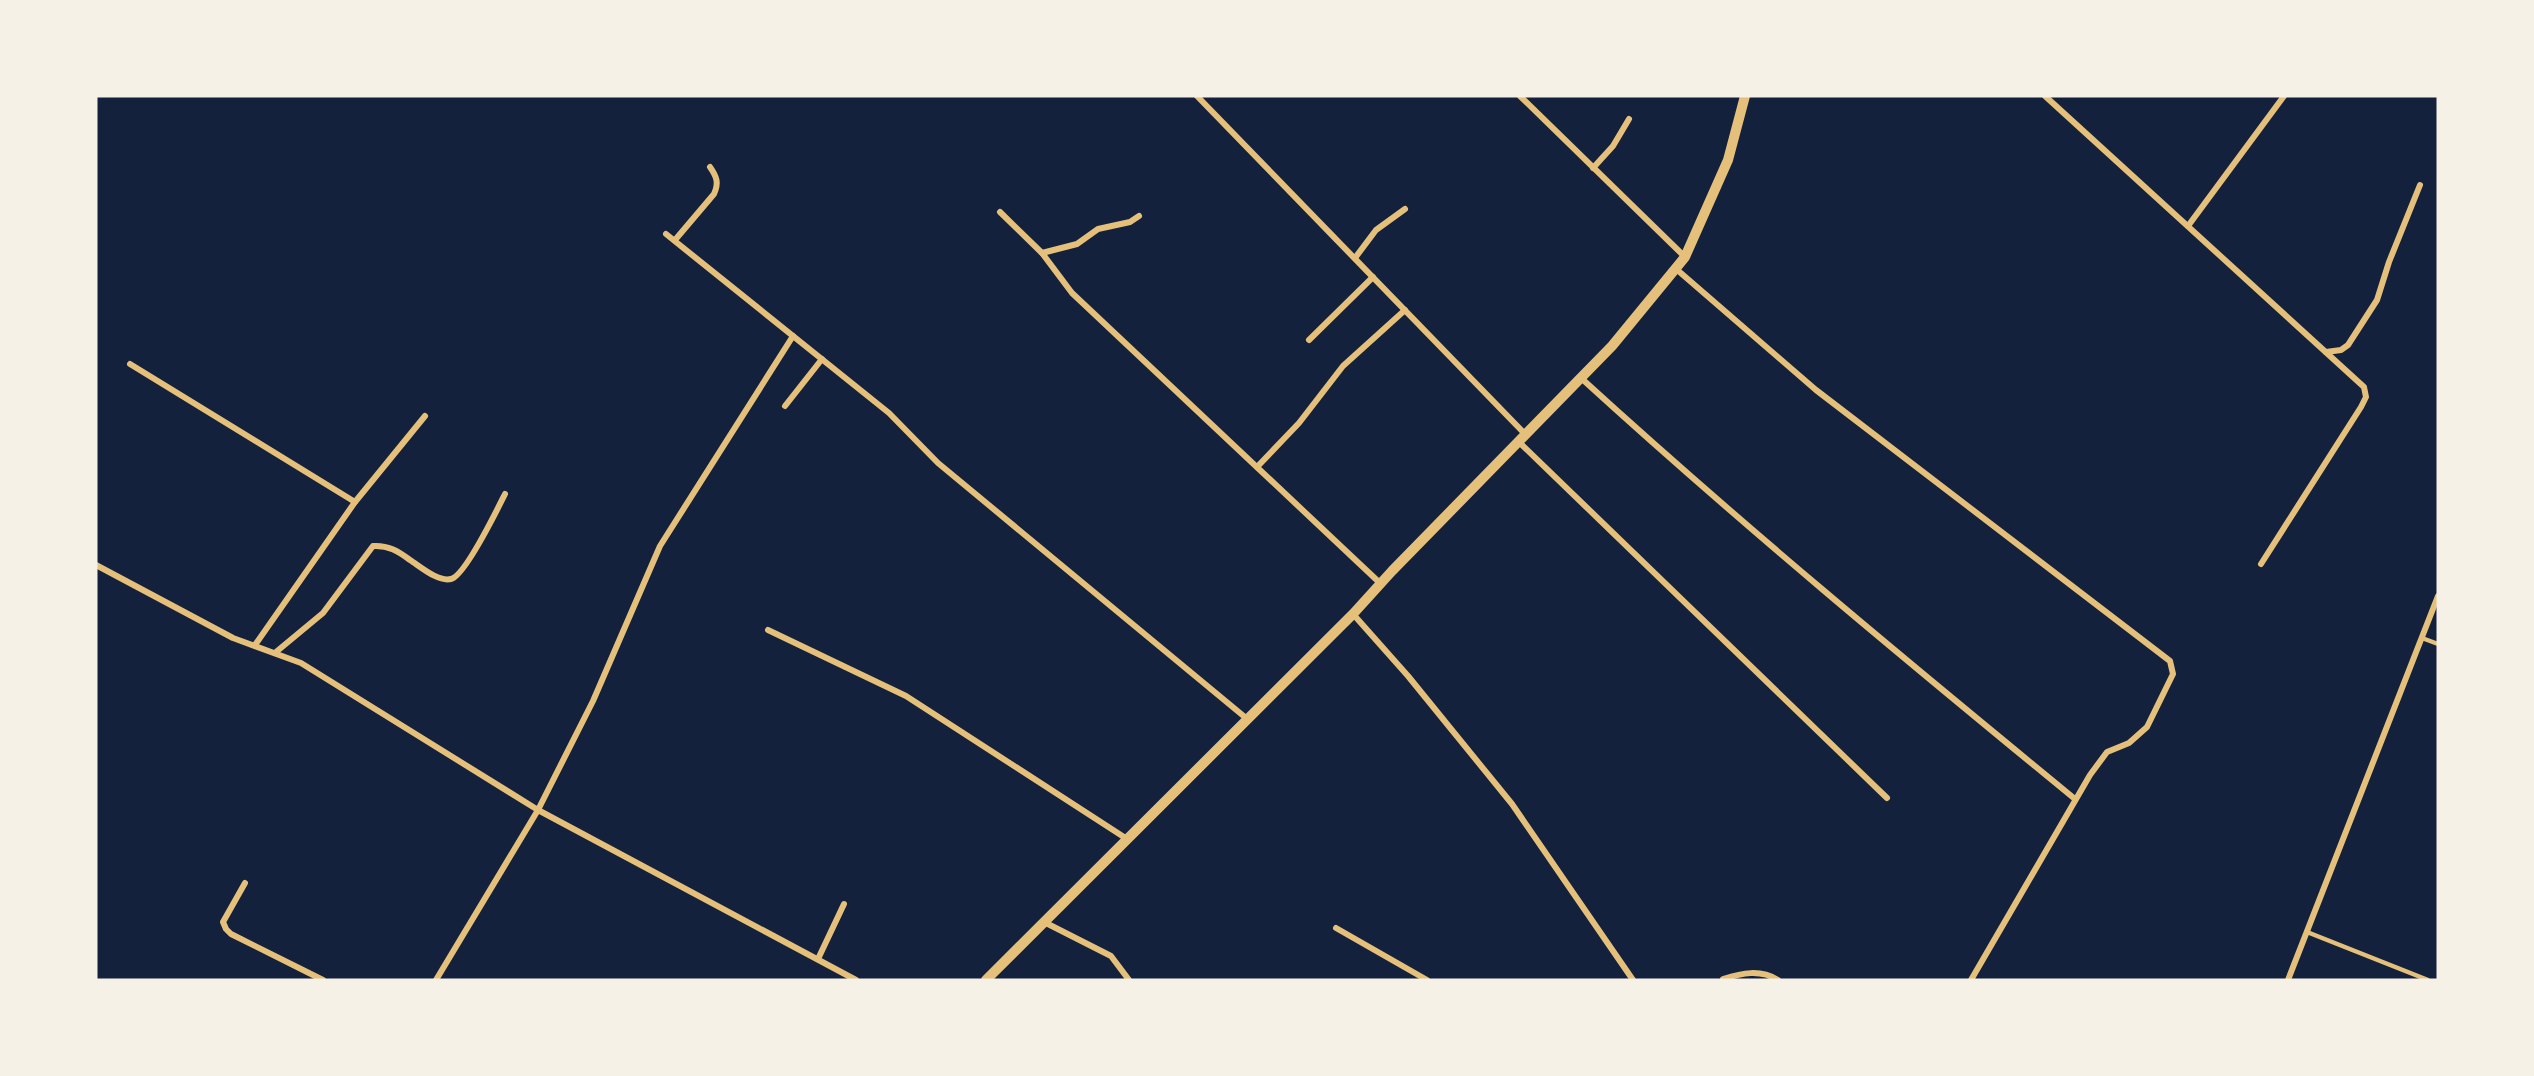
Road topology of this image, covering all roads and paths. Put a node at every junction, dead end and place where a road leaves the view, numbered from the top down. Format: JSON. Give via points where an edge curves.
{"nodes":[{"id":1,"x":1197,"y":96,"type":"edge"},
{"id":2,"x":1520,"y":96,"type":"edge"},
{"id":3,"x":1745,"y":96,"type":"edge"},
{"id":4,"x":2045,"y":96,"type":"edge"},
{"id":5,"x":2284,"y":96,"type":"edge"},
{"id":6,"x":1629,"y":119,"type":"dead end"},
{"id":7,"x":710,"y":167,"type":"dead end"},
{"id":8,"x":1593,"y":168,"type":"junction"},
{"id":9,"x":2420,"y":185,"type":"dead end"},
{"id":10,"x":1405,"y":209,"type":"dead end"},
{"id":11,"x":1000,"y":212,"type":"dead end"},
{"id":12,"x":1139,"y":216,"type":"dead end"},
{"id":13,"x":2188,"y":226,"type":"junction"},
{"id":14,"x":666,"y":234,"type":"dead end"},
{"id":15,"x":675,"y":240,"type":"junction"},
{"id":16,"x":1042,"y":253,"type":"junction"},
{"id":17,"x":1685,"y":257,"type":"junction"},
{"id":18,"x":1354,"y":258,"type":"junction"},
{"id":19,"x":1675,"y":268,"type":"junction"},
{"id":20,"x":1373,"y":278,"type":"junction"},
{"id":21,"x":1405,"y":310,"type":"junction"},
{"id":22,"x":794,"y":336,"type":"junction"},
{"id":23,"x":1309,"y":340,"type":"dead end"},
{"id":24,"x":2326,"y":352,"type":"junction"},
{"id":25,"x":822,"y":359,"type":"junction"},
{"id":26,"x":130,"y":364,"type":"dead end"},
{"id":27,"x":1581,"y":378,"type":"junction"},
{"id":28,"x":785,"y":406,"type":"dead end"},
{"id":29,"x":425,"y":416,"type":"dead end"},
{"id":30,"x":1522,"y":438,"type":"junction"},
{"id":31,"x":1257,"y":467,"type":"junction"},
{"id":32,"x":505,"y":494,"type":"dead end"},
{"id":33,"x":355,"y":502,"type":"junction"},
{"id":34,"x":2261,"y":564,"type":"dead end"},
{"id":35,"x":96,"y":565,"type":"edge"},
{"id":36,"x":1381,"y":584,"type":"junction"},
{"id":37,"x":2438,"y":596,"type":"edge"},
{"id":38,"x":1353,"y":614,"type":"junction"},
{"id":39,"x":768,"y":630,"type":"dead end"},
{"id":40,"x":2422,"y":638,"type":"junction"},
{"id":41,"x":2438,"y":644,"type":"edge"},
{"id":42,"x":255,"y":645,"type":"junction"},
{"id":43,"x":276,"y":652,"type":"junction"},
{"id":44,"x":1246,"y":718,"type":"junction"},
{"id":45,"x":1887,"y":798,"type":"dead end"},
{"id":46,"x":2075,"y":799,"type":"junction"},
{"id":47,"x":538,"y":810,"type":"junction"},
{"id":48,"x":1127,"y":839,"type":"junction"},
{"id":49,"x":245,"y":883,"type":"dead end"},
{"id":50,"x":844,"y":904,"type":"dead end"},
{"id":51,"x":1044,"y":922,"type":"junction"},
{"id":52,"x":1336,"y":928,"type":"dead end"},
{"id":53,"x":2307,"y":932,"type":"junction"},
{"id":54,"x":818,"y":959,"type":"junction"},
{"id":55,"x":1721,"y":979,"type":"edge"},
{"id":56,"x":322,"y":980,"type":"edge"},
{"id":57,"x":436,"y":980,"type":"edge"},
{"id":58,"x":856,"y":980,"type":"edge"},
{"id":59,"x":986,"y":980,"type":"edge"},
{"id":60,"x":1129,"y":980,"type":"edge"},
{"id":61,"x":1427,"y":980,"type":"edge"},
{"id":62,"x":1633,"y":980,"type":"edge"},
{"id":63,"x":1778,"y":980,"type":"edge"},
{"id":64,"x":1971,"y":980,"type":"edge"},
{"id":65,"x":2288,"y":980,"type":"edge"},
{"id":66,"x":2427,"y":980,"type":"edge"}],
"edges":[{"from":1,"to":18,"type":"street"},
{"from":2,"to":8,"type":"street"},
{"from":3,"to":17,"type":"street","via":[[1728,160]]},
{"from":4,"to":13,"type":"street"},
{"from":5,"to":13,"type":"street"},
{"from":6,"to":8,"type":"street","via":[[1613,146]]},
{"from":7,"to":15,"type":"street","via":[[718,186]]},
{"from":8,"to":17,"type":"street"},
{"from":9,"to":24,"type":"street","via":[[2377,300],[2348,345]]},
{"from":10,"to":18,"type":"street","via":[[1376,230]]},
{"from":11,"to":16,"type":"street"},
{"from":12,"to":16,"type":"street","via":[[1098,229],[1077,244]]},
{"from":13,"to":24,"type":"street"},
{"from":14,"to":15,"type":"street"},
{"from":15,"to":22,"type":"street"},
{"from":16,"to":31,"type":"street","via":[[1072,293]]},
{"from":17,"to":19,"type":"street"},
{"from":18,"to":20,"type":"street"},
{"from":19,"to":27,"type":"street"},
{"from":19,"to":46,"type":"street","via":[[1816,390],[2170,661],[2173,674],[2146,727],[2129,742],[2107,752]]},
{"from":20,"to":21,"type":"street"},
{"from":20,"to":23,"type":"street"},
{"from":21,"to":30,"type":"street"},
{"from":21,"to":31,"type":"street","via":[[1343,366],[1299,423]]},
{"from":22,"to":25,"type":"street"},
{"from":22,"to":47,"type":"street","via":[[660,546],[593,701]]},
{"from":24,"to":34,"type":"street","via":[[2364,387],[2366,397]]},
{"from":25,"to":28,"type":"street"},
{"from":25,"to":44,"type":"street","via":[[889,413],[938,463]]},
{"from":26,"to":33,"type":"street"},
{"from":27,"to":30,"type":"street"},
{"from":27,"to":46,"type":"street","via":[[1846,610]]},
{"from":29,"to":33,"type":"street"},
{"from":30,"to":36,"type":"street"},
{"from":30,"to":45,"type":"street"},
{"from":31,"to":36,"type":"street"},
{"from":32,"to":43,"type":"street","via":[[455,578],[436,576],[395,550],[373,546],[323,613]]},
{"from":33,"to":42,"type":"street"},
{"from":35,"to":42,"type":"street","via":[[232,638]]},
{"from":36,"to":38,"type":"street"},
{"from":37,"to":40,"type":"street"},
{"from":38,"to":44,"type":"street"},
{"from":38,"to":62,"type":"street","via":[[1512,804]]},
{"from":39,"to":48,"type":"street","via":[[906,696]]},
{"from":40,"to":41,"type":"lane"},
{"from":40,"to":53,"type":"street"},
{"from":42,"to":43,"type":"street"},
{"from":43,"to":47,"type":"street","via":[[302,663]]},
{"from":44,"to":48,"type":"street"},
{"from":46,"to":64,"type":"street"},
{"from":47,"to":54,"type":"street"},
{"from":47,"to":57,"type":"street"},
{"from":48,"to":51,"type":"street"},
{"from":49,"to":56,"type":"street","via":[[223,922],[225,929]]},
{"from":50,"to":54,"type":"street"},
{"from":51,"to":59,"type":"street"},
{"from":51,"to":60,"type":"street","via":[[1111,956]]},
{"from":52,"to":61,"type":"street"},
{"from":53,"to":65,"type":"street"},
{"from":53,"to":66,"type":"lane"},
{"from":54,"to":58,"type":"street"},
{"from":55,"to":63,"type":"street","via":[[1750,972]]}]}
